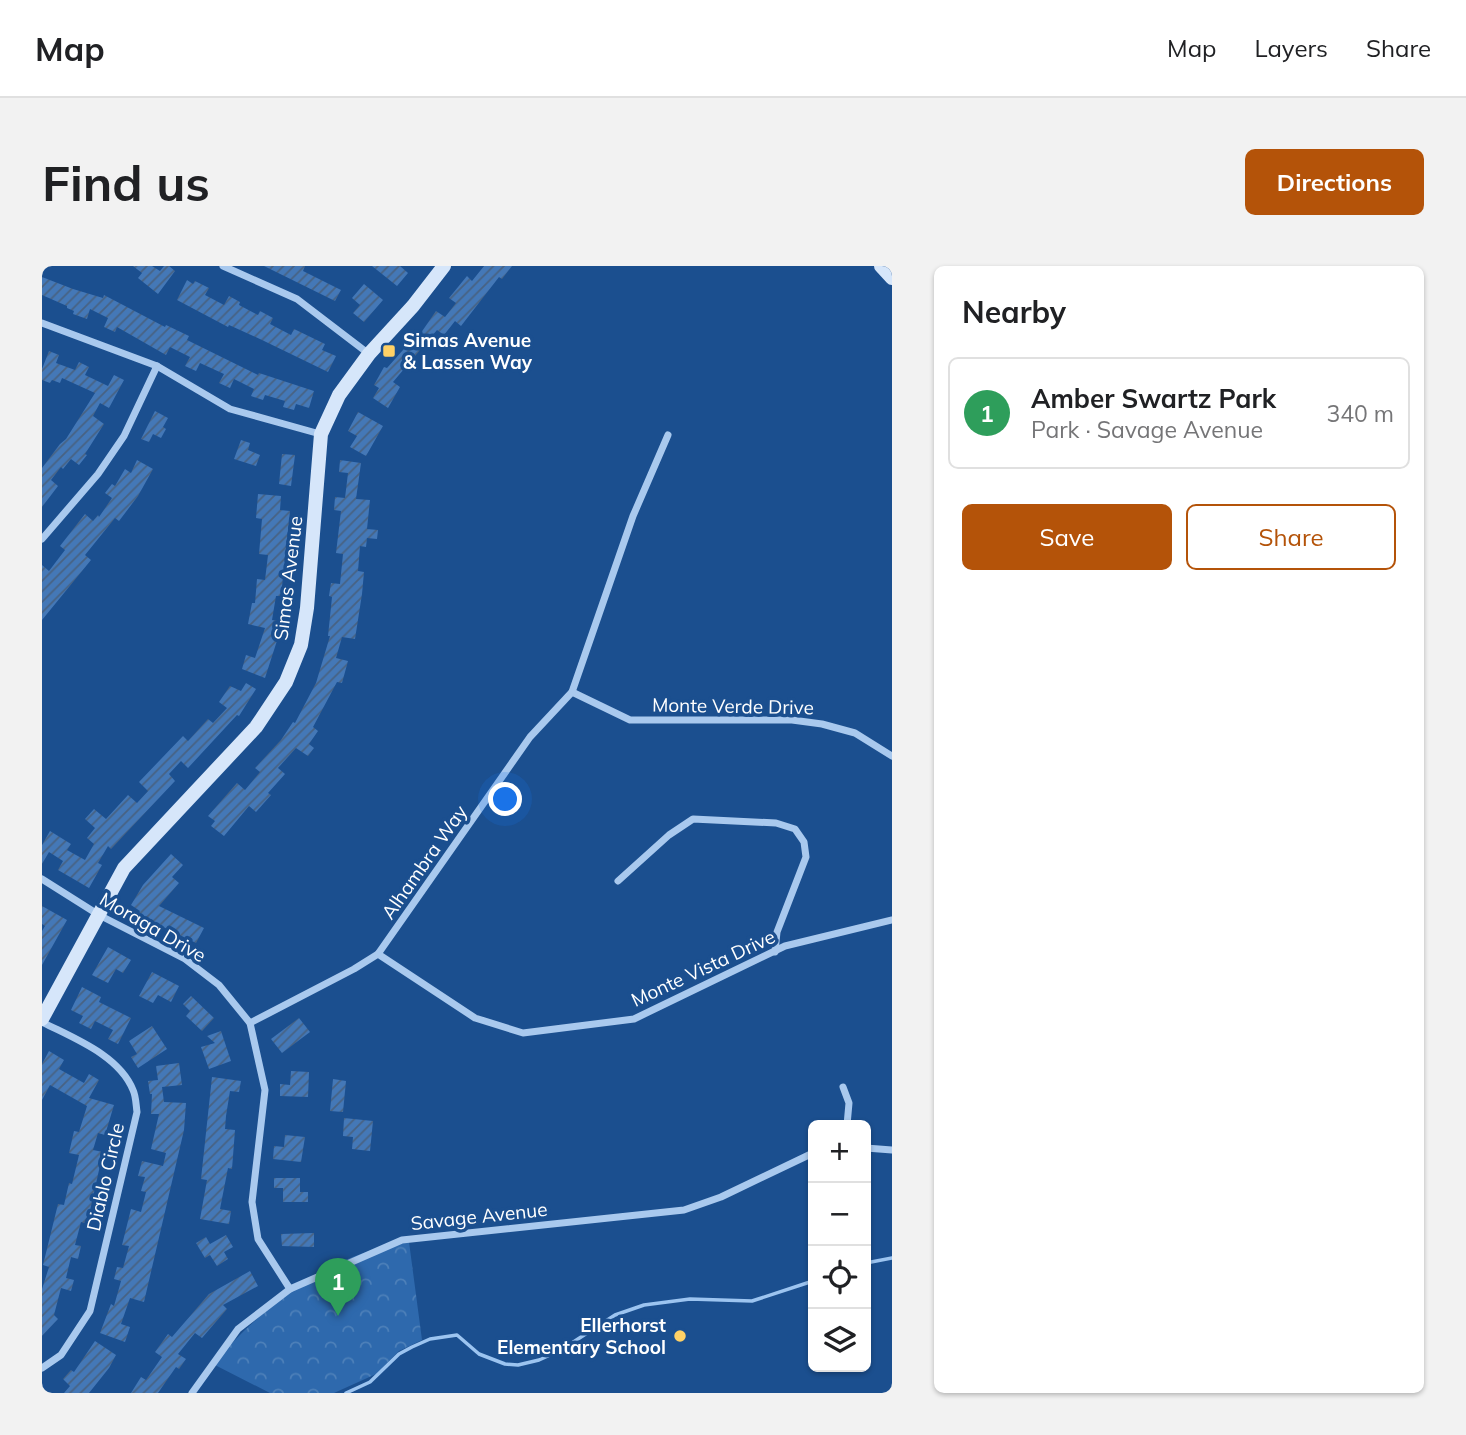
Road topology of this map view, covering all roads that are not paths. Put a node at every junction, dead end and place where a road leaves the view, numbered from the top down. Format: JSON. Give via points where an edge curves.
{"nodes":[{"id":1,"x":223,"y":266,"type":"edge"},
{"id":2,"x":444,"y":266,"type":"edge"},
{"id":3,"x":881,"y":266,"type":"edge"},
{"id":4,"x":892,"y":278,"type":"edge"},
{"id":5,"x":42,"y":323,"type":"edge"},
{"id":6,"x":369,"y":354,"type":"junction"},
{"id":7,"x":157,"y":366,"type":"junction"},
{"id":8,"x":321,"y":434,"type":"junction"},
{"id":9,"x":668,"y":435,"type":"dead end"},
{"id":10,"x":42,"y":539,"type":"edge"},
{"id":11,"x":572,"y":692,"type":"junction"},
{"id":12,"x":892,"y":756,"type":"edge"},
{"id":13,"x":42,"y":879,"type":"edge"},
{"id":14,"x":618,"y":881,"type":"dead end"},
{"id":15,"x":99,"y":915,"type":"junction"},
{"id":16,"x":892,"y":920,"type":"edge"},
{"id":17,"x":775,"y":951,"type":"junction"},
{"id":18,"x":378,"y":954,"type":"junction"},
{"id":19,"x":42,"y":1020,"type":"edge"},
{"id":20,"x":250,"y":1023,"type":"junction"},
{"id":21,"x":843,"y":1087,"type":"dead end"},
{"id":22,"x":847,"y":1120,"type":"edge"},
{"id":23,"x":871,"y":1148,"type":"edge"},
{"id":24,"x":892,"y":1150,"type":"edge"},
{"id":25,"x":808,"y":1155,"type":"edge"},
{"id":26,"x":290,"y":1289,"type":"junction"},
{"id":27,"x":42,"y":1368,"type":"edge"},
{"id":28,"x":192,"y":1393,"type":"edge"}],
"edges":[{"from":1,"to":6,"type":"street","via":[[297,299]]},
{"from":2,"to":6,"type":"street","name":"Simas Avenue"},
{"from":3,"to":4,"type":"street"},
{"from":5,"to":7,"type":"street"},
{"from":6,"to":8,"type":"street","name":"Simas Avenue","via":[[339,395]]},
{"from":7,"to":8,"type":"street","via":[[230,409]]},
{"from":7,"to":10,"type":"street","via":[[124,436]]},
{"from":8,"to":15,"type":"street","name":"Simas Avenue","via":[[302,645],[286,682],[256,727],[124,867]]},
{"from":9,"to":11,"type":"street","name":"Alhambra Way","via":[[633,516]]},
{"from":11,"to":12,"type":"street","name":"Monte Verde Drive","via":[[630,720],[821,724],[855,733]]},
{"from":11,"to":18,"type":"street","name":"Alhambra Way","via":[[530,737]]},
{"from":13,"to":15,"type":"street","name":"Moraga Drive"},
{"from":14,"to":17,"type":"street","via":[[692,819],[776,823],[795,830],[804,842],[806,857],[776,932]]},
{"from":15,"to":19,"type":"street","name":"Simas Avenue"},
{"from":15,"to":20,"type":"street","name":"Moraga Drive","via":[[185,959],[219,985]]},
{"from":16,"to":17,"type":"street","name":"Monte Vista Drive"},
{"from":17,"to":18,"type":"street","name":"Monte Vista Drive","via":[[634,1019],[523,1033],[475,1018]]},
{"from":18,"to":20,"type":"street","name":"Alhambra Way"},
{"from":19,"to":27,"type":"street","name":"Diablo Circle","via":[[120,1069],[134,1091],[137,1112],[90,1311],[61,1355]]},
{"from":20,"to":26,"type":"street","name":"Moraga Drive","via":[[265,1090],[252,1202],[258,1238]]},
{"from":21,"to":22,"type":"street","via":[[849,1103]]},
{"from":23,"to":24,"type":"street"},
{"from":25,"to":26,"type":"street","name":"Savage Avenue","via":[[684,1210],[402,1240]]},
{"from":26,"to":28,"type":"street","name":"Savage Avenue","via":[[238,1329]]}]}
